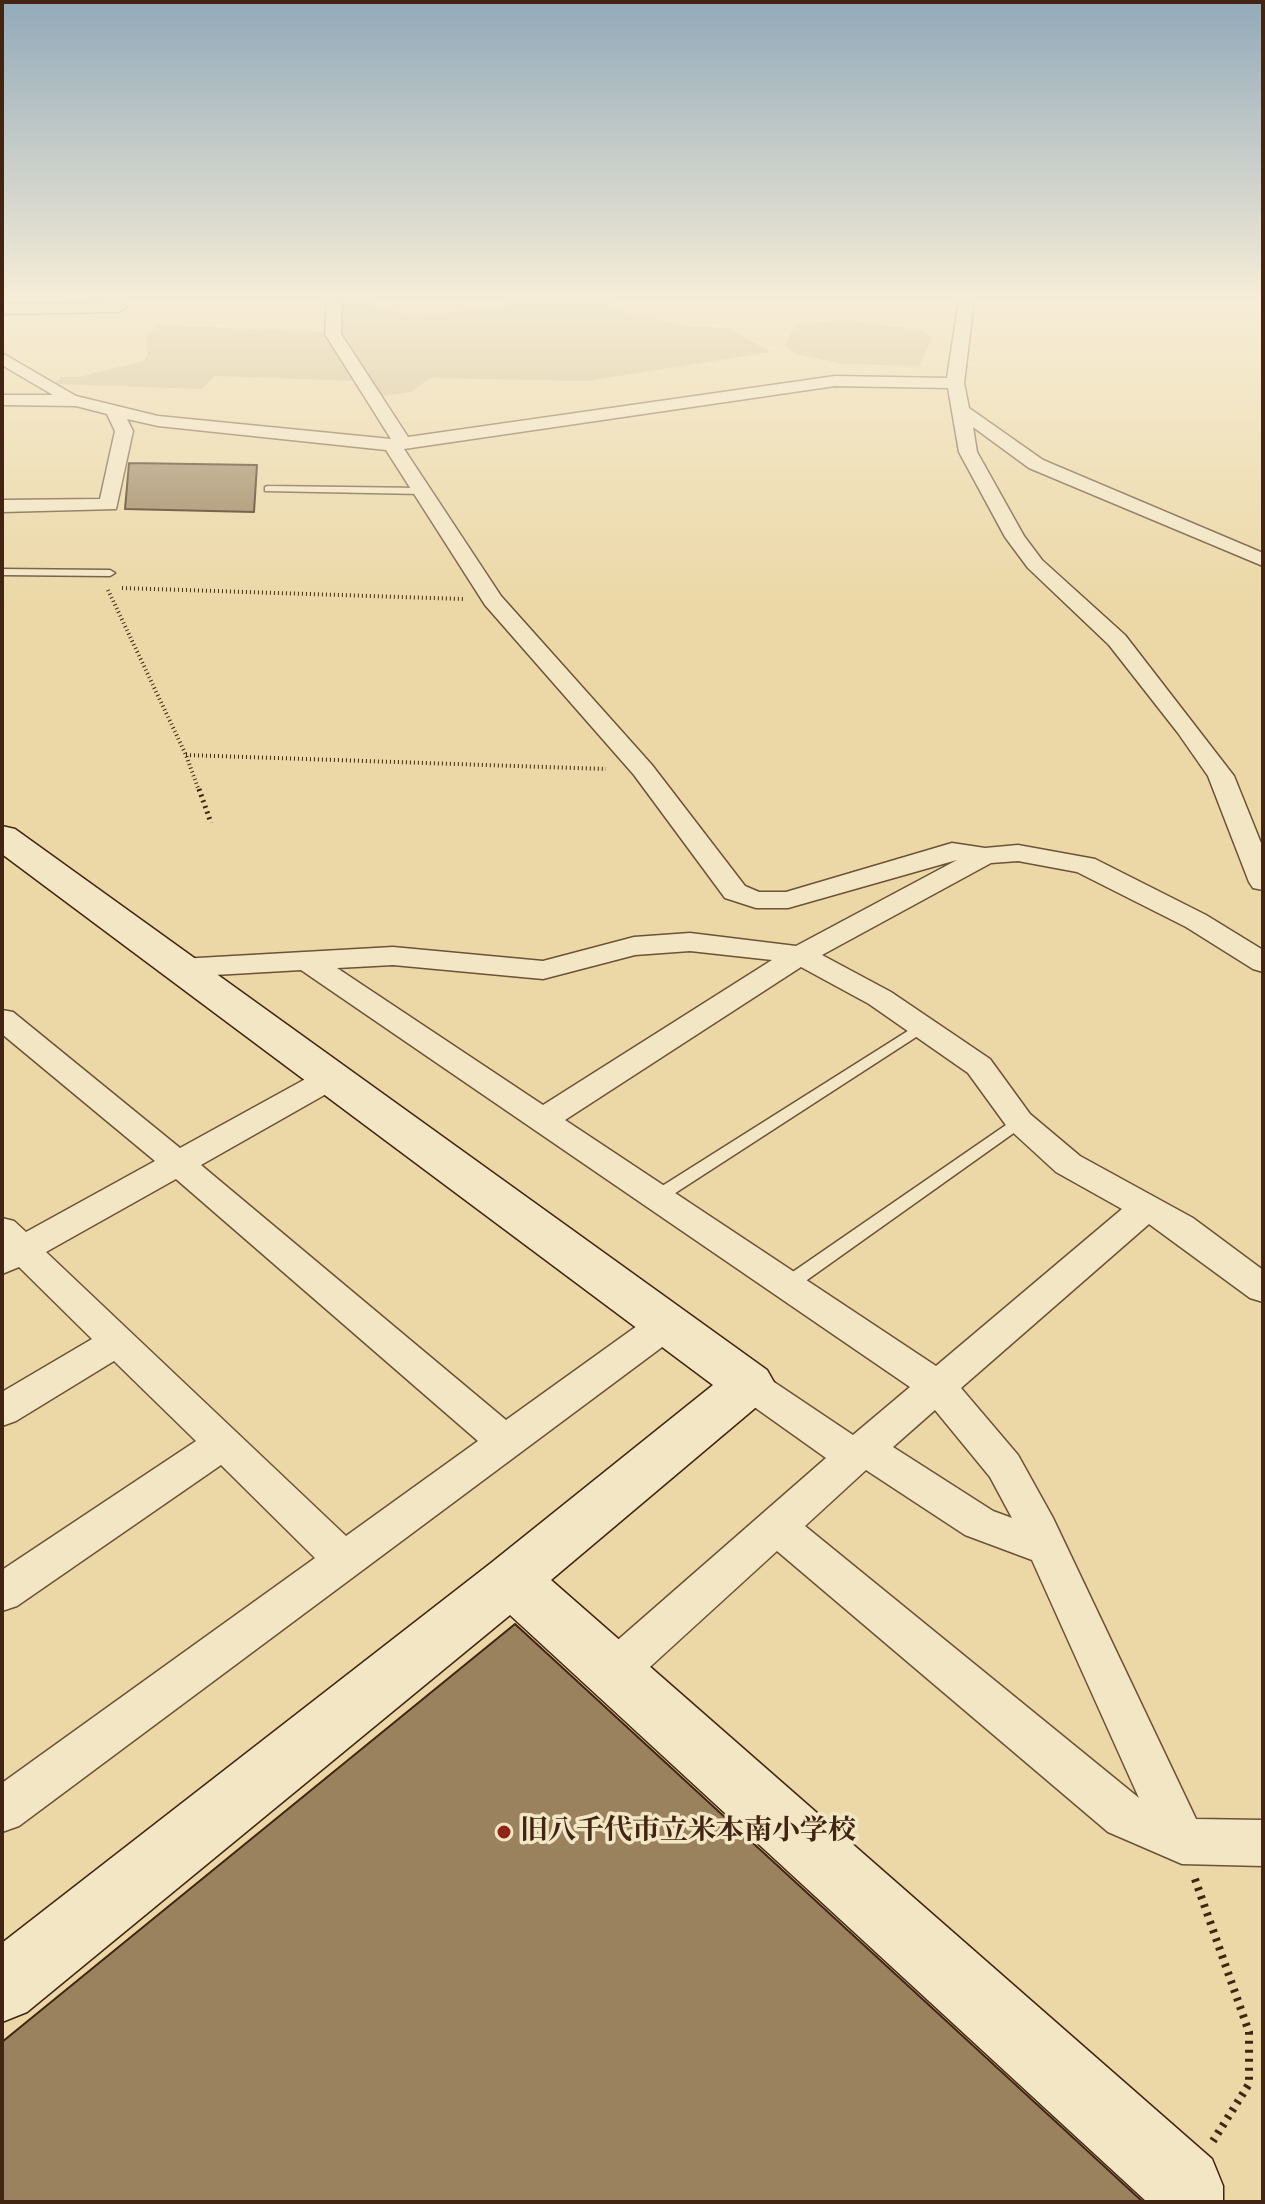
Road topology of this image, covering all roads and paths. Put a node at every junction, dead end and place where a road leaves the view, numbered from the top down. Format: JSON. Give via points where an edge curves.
{"nodes":[{"id":1,"x":85,"y":403,"type":"edge"},
{"id":2,"x":373,"y":403,"type":"edge"},
{"id":3,"x":686,"y":403,"type":"edge"},
{"id":4,"x":959,"y":403,"type":"edge"},
{"id":5,"x":113,"y":409,"type":"junction"},
{"id":6,"x":961,"y":410,"type":"junction"},
{"id":7,"x":398,"y":445,"type":"junction"},
{"id":8,"x":268,"y":489,"type":"dead end"},
{"id":9,"x":422,"y":491,"type":"junction"},
{"id":10,"x":2,"y":506,"type":"edge"},
{"id":11,"x":1263,"y":560,"type":"edge"},
{"id":12,"x":2,"y":572,"type":"edge"},
{"id":13,"x":110,"y":573,"type":"joint"},
{"id":14,"x":107,"y":588,"type":"junction"},
{"id":15,"x":493,"y":600,"type":"junction"},
{"id":16,"x":186,"y":755,"type":"junction"},
{"id":17,"x":643,"y":770,"type":"junction"},
{"id":18,"x":211,"y":823,"type":"dead end"},
{"id":19,"x":4,"y":840,"type":"edge"},
{"id":20,"x":985,"y":856,"type":"junction"},
{"id":21,"x":1263,"y":882,"type":"edge"},
{"id":22,"x":800,"y":955,"type":"junction"},
{"id":23,"x":306,"y":960,"type":"junction"},
{"id":24,"x":1263,"y":963,"type":"edge"},
{"id":25,"x":180,"y":968,"type":"junction"},
{"id":26,"x":2,"y":1019,"type":"edge"},
{"id":27,"x":922,"y":1027,"type":"junction"},
{"id":28,"x":331,"y":1078,"type":"junction"},
{"id":29,"x":542,"y":1120,"type":"junction"},
{"id":30,"x":1019,"y":1121,"type":"junction"},
{"id":31,"x":178,"y":1163,"type":"junction"},
{"id":32,"x":657,"y":1197,"type":"junction"},
{"id":33,"x":1147,"y":1207,"type":"junction"},
{"id":34,"x":9,"y":1246,"type":"edge"},
{"id":35,"x":787,"y":1285,"type":"junction"},
{"id":36,"x":1263,"y":1289,"type":"edge"},
{"id":37,"x":668,"y":1323,"type":"junction"},
{"id":38,"x":119,"y":1340,"type":"junction"},
{"id":39,"x":749,"y":1384,"type":"junction"},
{"id":40,"x":937,"y":1386,"type":"junction"},
{"id":41,"x":2,"y":1411,"type":"edge"},
{"id":42,"x":225,"y":1442,"type":"junction"},
{"id":43,"x":505,"y":1442,"type":"junction"},
{"id":44,"x":859,"y":1452,"type":"junction"},
{"id":45,"x":776,"y":1526,"type":"junction"},
{"id":46,"x":1048,"y":1548,"type":"junction"},
{"id":47,"x":344,"y":1560,"type":"junction"},
{"id":48,"x":511,"y":1580,"type":"junction"},
{"id":49,"x":2,"y":1593,"type":"edge"},
{"id":50,"x":612,"y":1673,"type":"junction"},
{"id":51,"x":2,"y":1810,"type":"edge"},
{"id":52,"x":1182,"y":1841,"type":"junction"},
{"id":53,"x":1263,"y":1843,"type":"edge"},
{"id":54,"x":2,"y":1987,"type":"edge"},
{"id":55,"x":1185,"y":2194,"type":"edge"}],
"edges":[{"from":1,"to":5,"type":"street"},
{"from":2,"to":7,"type":"street"},
{"from":3,"to":7,"type":"street"},
{"from":4,"to":6,"type":"street"},
{"from":5,"to":7,"type":"street","via":[[158,421]]},
{"from":5,"to":10,"type":"street","via":[[124,431],[109,505]]},
{"from":6,"to":11,"type":"street","via":[[1036,464]]},
{"from":6,"to":21,"type":"street","via":[[968,452],[1015,537],[1035,564],[1117,640],[1187,728],[1221,776]]},
{"from":7,"to":9,"type":"street"},
{"from":8,"to":9,"type":"lane"},
{"from":9,"to":15,"type":"street"},
{"from":12,"to":13,"type":"lane"},
{"from":13,"to":14,"type":"path"},
{"from":14,"to":15,"type":"path"},
{"from":14,"to":16,"type":"path"},
{"from":15,"to":17,"type":"street"},
{"from":16,"to":17,"type":"path"},
{"from":16,"to":18,"type":"path"},
{"from":17,"to":20,"type":"street","via":[[735,892],[756,900],[788,900],[952,851]]},
{"from":19,"to":25,"type":"street"},
{"from":20,"to":22,"type":"street"},
{"from":20,"to":24,"type":"street","via":[[1018,853],[1085,865],[1196,921]]},
{"from":22,"to":23,"type":"street","via":[[690,942],[634,946],[543,970],[393,956]]},
{"from":22,"to":27,"type":"street"},
{"from":22,"to":29,"type":"street"},
{"from":23,"to":25,"type":"street"},
{"from":23,"to":29,"type":"street"},
{"from":25,"to":28,"type":"street"},
{"from":26,"to":31,"type":"street"},
{"from":27,"to":30,"type":"street","via":[[979,1066]]},
{"from":27,"to":32,"type":"lane"},
{"from":28,"to":31,"type":"street"},
{"from":28,"to":37,"type":"street"},
{"from":29,"to":32,"type":"street"},
{"from":30,"to":33,"type":"street","via":[[1068,1164]]},
{"from":30,"to":35,"type":"lane"},
{"from":31,"to":34,"type":"street"},
{"from":31,"to":43,"type":"street"},
{"from":32,"to":35,"type":"street"},
{"from":33,"to":36,"type":"street"},
{"from":33,"to":40,"type":"street"},
{"from":34,"to":38,"type":"street"},
{"from":35,"to":40,"type":"street"},
{"from":37,"to":39,"type":"street"},
{"from":37,"to":43,"type":"street"},
{"from":38,"to":41,"type":"street"},
{"from":38,"to":42,"type":"street"},
{"from":39,"to":44,"type":"street"},
{"from":39,"to":48,"type":"street"},
{"from":40,"to":44,"type":"street"},
{"from":40,"to":46,"type":"street","via":[[1004,1466]]},
{"from":42,"to":47,"type":"street"},
{"from":42,"to":49,"type":"street"},
{"from":43,"to":47,"type":"street"},
{"from":44,"to":45,"type":"street"},
{"from":44,"to":46,"type":"street","via":[[979,1523]]},
{"from":45,"to":50,"type":"street"},
{"from":45,"to":52,"type":"street","via":[[1125,1816]]},
{"from":46,"to":52,"type":"street"},
{"from":47,"to":51,"type":"street"},
{"from":48,"to":50,"type":"street"},
{"from":48,"to":54,"type":"street"},
{"from":50,"to":55,"type":"street"},
{"from":52,"to":53,"type":"street"},
{"from":52,"to":55,"type":"path","via":[[1249,2032],[1249,2084]]}]}
